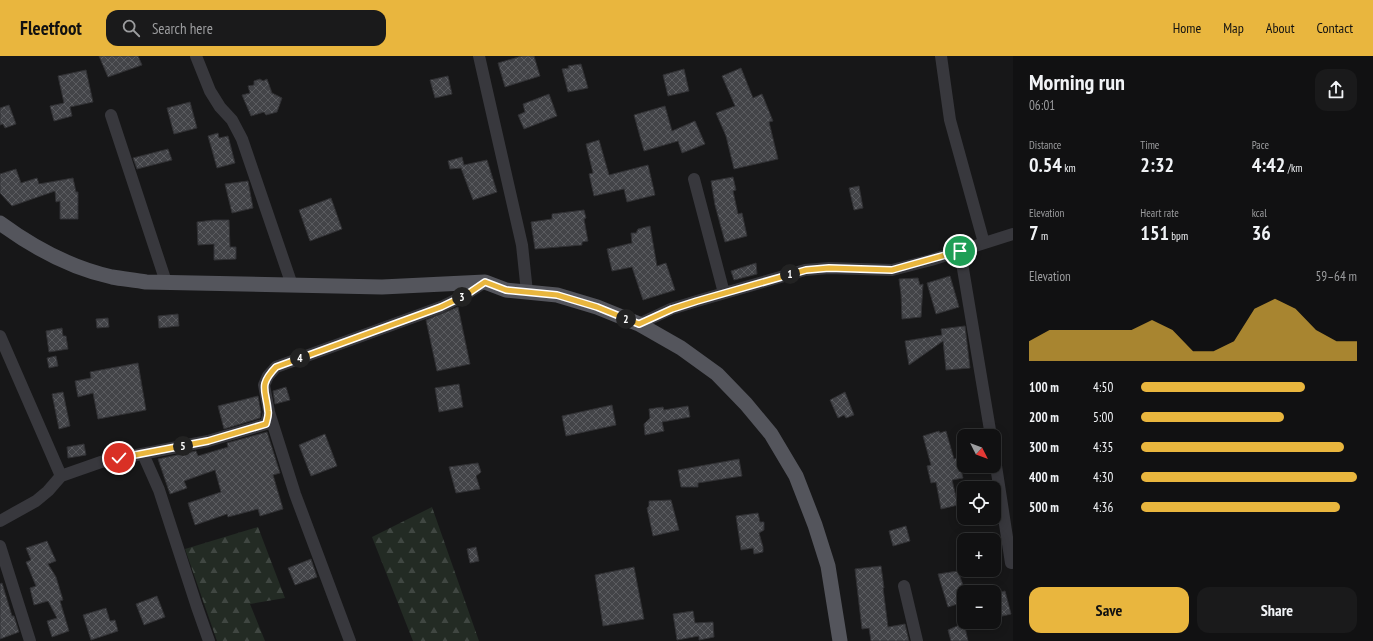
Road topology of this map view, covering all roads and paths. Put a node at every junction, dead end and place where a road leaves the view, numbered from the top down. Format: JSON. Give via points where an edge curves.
{"nodes":[{"id":1,"x":196,"y":56,"type":"edge"},
{"id":2,"x":479,"y":56,"type":"edge"},
{"id":3,"x":941,"y":56,"type":"edge"},
{"id":4,"x":111,"y":115,"type":"dead end"},
{"id":5,"x":694,"y":179,"type":"dead end"},
{"id":6,"x":0,"y":223,"type":"edge"},
{"id":7,"x":1013,"y":234,"type":"edge"},
{"id":8,"x":984,"y":243,"type":"junction"},
{"id":9,"x":960,"y":251,"type":"junction"},
{"id":10,"x":166,"y":282,"type":"junction"},
{"id":11,"x":485,"y":282,"type":"junction"},
{"id":12,"x":292,"y":285,"type":"junction"},
{"id":13,"x":527,"y":292,"type":"junction"},
{"id":14,"x":724,"y":293,"type":"junction"},
{"id":15,"x":639,"y":324,"type":"junction"},
{"id":16,"x":0,"y":336,"type":"edge"},
{"id":17,"x":269,"y":412,"type":"junction"},
{"id":18,"x":990,"y":429,"type":"edge"},
{"id":19,"x":143,"y":454,"type":"junction"},
{"id":20,"x":997,"y":473,"type":"edge"},
{"id":21,"x":61,"y":476,"type":"junction"},
{"id":22,"x":0,"y":521,"type":"edge"},
{"id":23,"x":0,"y":546,"type":"edge"},
{"id":24,"x":1012,"y":563,"type":"dead end"},
{"id":25,"x":904,"y":586,"type":"dead end"},
{"id":26,"x":30,"y":641,"type":"edge"},
{"id":27,"x":209,"y":641,"type":"edge"},
{"id":28,"x":350,"y":641,"type":"edge"},
{"id":29,"x":840,"y":641,"type":"edge"},
{"id":30,"x":918,"y":641,"type":"edge"}],
"edges":[{"from":1,"to":12,"type":"street","via":[[210,91],[220,108],[232,120],[242,139]]},
{"from":2,"to":13,"type":"street","via":[[522,245]]},
{"from":3,"to":8,"type":"street","via":[[950,120]]},
{"from":4,"to":10,"type":"street"},
{"from":5,"to":14,"type":"street"},
{"from":6,"to":10,"type":"main road","via":[[40,250],[82,268],[112,277]]},
{"from":7,"to":8,"type":"street"},
{"from":8,"to":9,"type":"street"},
{"from":9,"to":14,"type":"street","via":[[892,270],[806,270]]},
{"from":9,"to":18,"type":"street"},
{"from":10,"to":12,"type":"main road"},
{"from":11,"to":12,"type":"main road","via":[[382,287]]},
{"from":11,"to":13,"type":"main road","via":[[506,290]]},
{"from":11,"to":17,"type":"street","via":[[441,307],[276,367],[264,385]]},
{"from":13,"to":15,"type":"main road","via":[[557,295],[597,307]]},
{"from":14,"to":15,"type":"street","via":[[672,309]]},
{"from":15,"to":29,"type":"main road","via":[[681,348],[717,374],[771,434],[796,476],[815,525],[828,566]]},
{"from":16,"to":21,"type":"street"},
{"from":17,"to":19,"type":"street","via":[[266,424],[208,441]]},
{"from":17,"to":28,"type":"street","via":[[295,494]]},
{"from":19,"to":21,"type":"street","via":[[102,462]]},
{"from":19,"to":27,"type":"street","via":[[159,490]]},
{"from":20,"to":24,"type":"street"},
{"from":21,"to":22,"type":"street","via":[[36,501]]},
{"from":23,"to":26,"type":"street"},
{"from":25,"to":30,"type":"street"}]}
